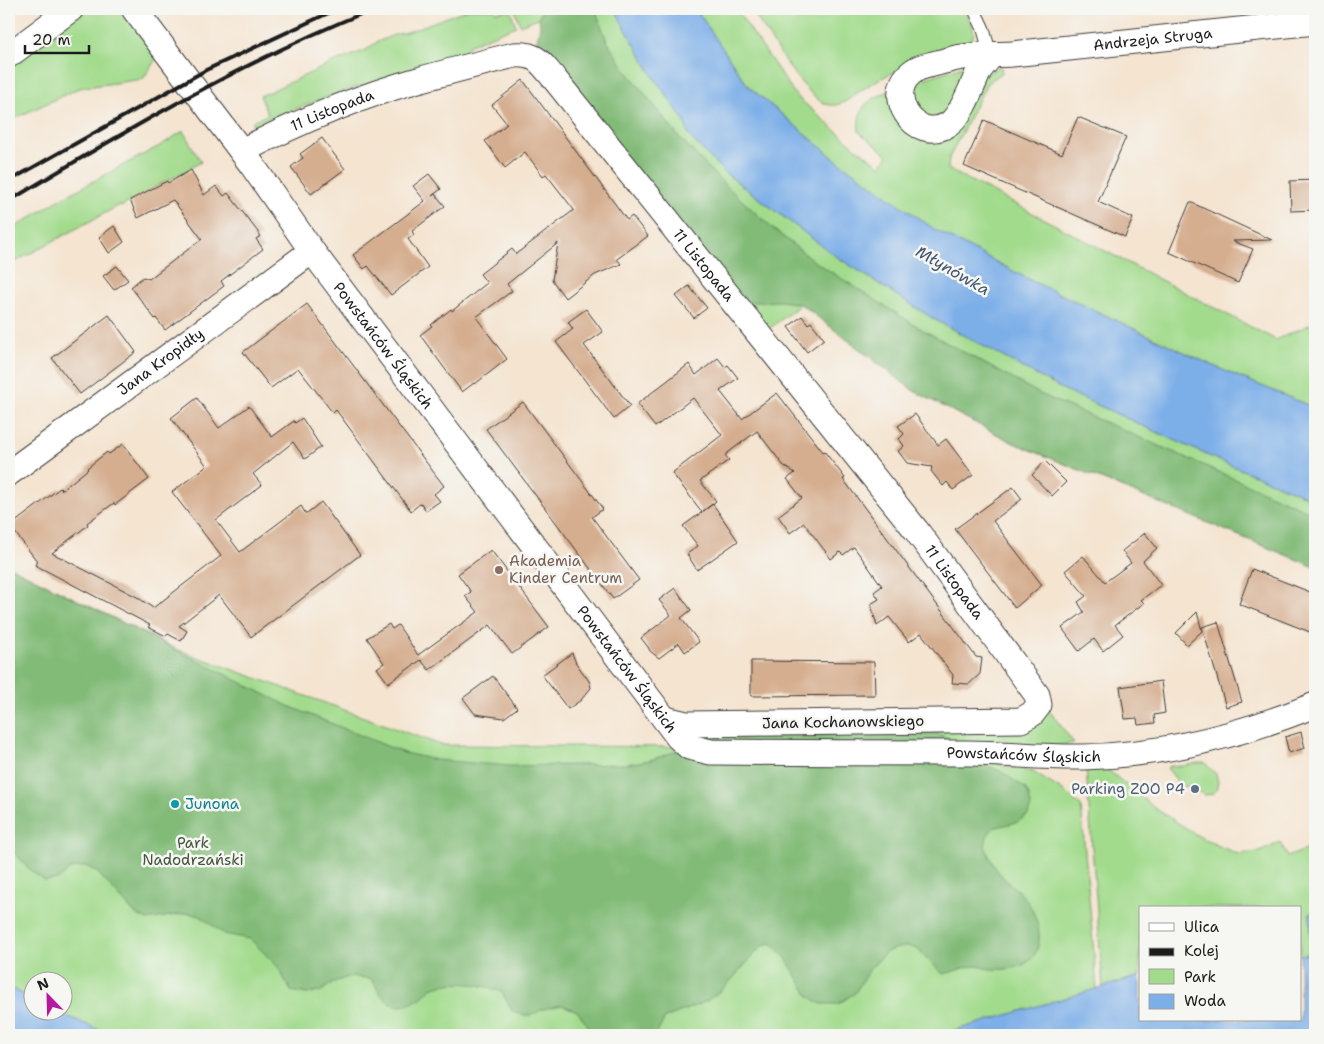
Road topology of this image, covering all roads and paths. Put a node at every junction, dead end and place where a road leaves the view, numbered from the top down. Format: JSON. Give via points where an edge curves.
{"nodes":[{"id":1,"x":72,"y":9,"type":"edge"},
{"id":2,"x":134,"y":9,"type":"edge"},
{"id":3,"x":974,"y":9,"type":"edge"},
{"id":4,"x":1315,"y":22,"type":"edge"},
{"id":5,"x":9,"y":55,"type":"edge"},
{"id":6,"x":990,"y":56,"type":"joint"},
{"id":7,"x":242,"y":151,"type":"junction"},
{"id":8,"x":312,"y":250,"type":"junction"},
{"id":9,"x":9,"y":473,"type":"edge"},
{"id":10,"x":1315,"y":705,"type":"edge"},
{"id":11,"x":666,"y":719,"type":"junction"},
{"id":12,"x":1021,"y":720,"type":"joint"}],
"edges":[{"from":1,"to":5,"type":"street"},
{"from":2,"to":7,"type":"street","name":"Powstańców Śląskich"},
{"from":3,"to":6,"type":"lane"},
{"from":4,"to":6,"type":"street","name":"Andrzeja Struga"},
{"from":7,"to":8,"type":"street","name":"Powstańców Śląskich"},
{"from":7,"to":12,"type":"street","name":"11 Listopada","via":[[297,124],[387,90],[514,55],[533,56],[916,530],[1037,695],[1039,705]]},
{"from":8,"to":9,"type":"street","name":"Jana Kropidły"},
{"from":8,"to":11,"type":"street","name":"Powstańców Śląskich"},
{"from":10,"to":11,"type":"street","name":"Powstańców Śląskich","via":[[1241,730],[1186,744],[1136,753],[1085,757],[993,753],[711,752],[682,742]]},
{"from":11,"to":12,"type":"street","name":"Jana Kochanowskiego","via":[[686,724]]}]}
